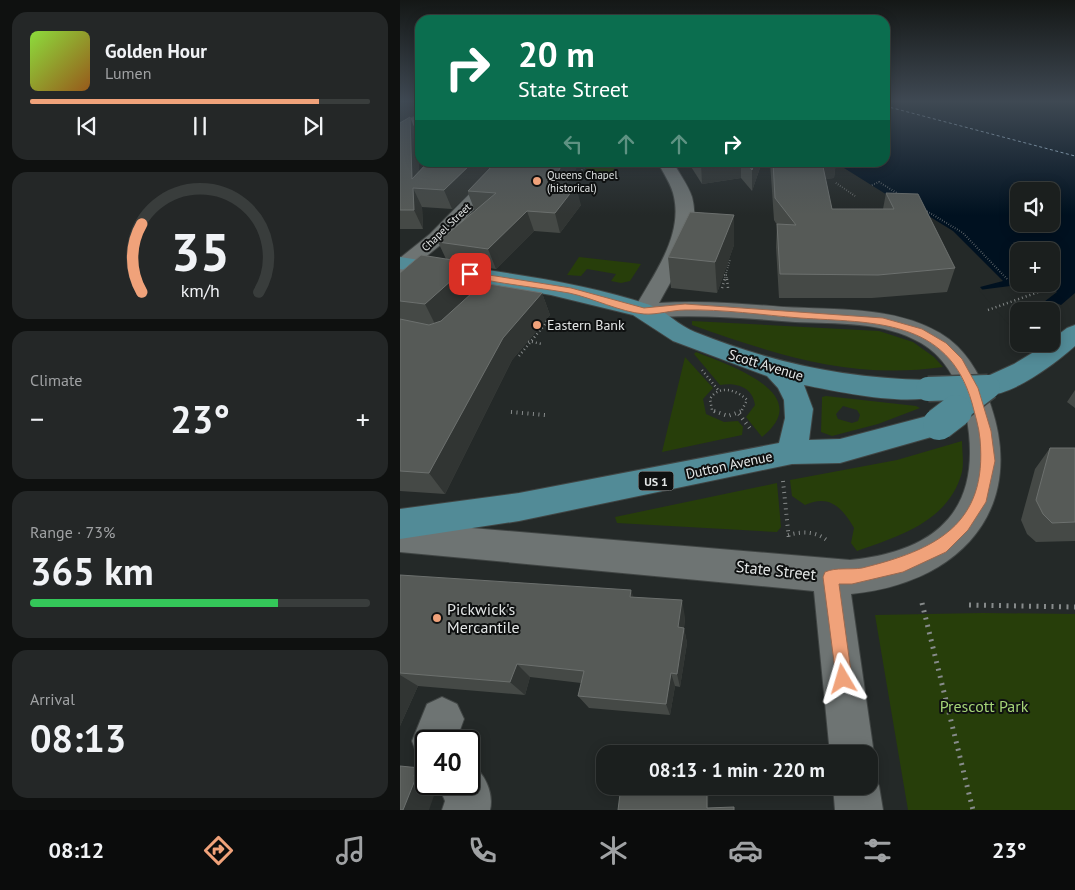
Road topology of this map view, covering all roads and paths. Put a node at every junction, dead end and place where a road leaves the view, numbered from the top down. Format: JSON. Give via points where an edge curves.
{"nodes":[{"id":1,"x":505,"y":167,"type":"edge"},
{"id":2,"x":584,"y":167,"type":"edge"},
{"id":3,"x":667,"y":167,"type":"edge"},
{"id":4,"x":582,"y":170,"type":"dead end"},
{"id":5,"x":836,"y":183,"type":"dead end"},
{"id":6,"x":872,"y":186,"type":"dead end"},
{"id":7,"x":855,"y":196,"type":"dead end"},
{"id":8,"x":904,"y":198,"type":"edge"},
{"id":9,"x":921,"y":208,"type":"edge"},
{"id":10,"x":730,"y":260,"type":"edge"},
{"id":11,"x":402,"y":265,"type":"edge"},
{"id":12,"x":725,"y":275,"type":"junction"},
{"id":13,"x":503,"y":280,"type":"junction"},
{"id":14,"x":1008,"y":280,"type":"dead end"},
{"id":15,"x":728,"y":283,"type":"dead end"},
{"id":16,"x":721,"y":291,"type":"dead end"},
{"id":17,"x":1038,"y":292,"type":"edge"},
{"id":18,"x":481,"y":300,"type":"edge"},
{"id":19,"x":988,"y":310,"type":"dead end"},
{"id":20,"x":644,"y":311,"type":"junction"},
{"id":21,"x":544,"y":312,"type":"dead end"},
{"id":22,"x":1075,"y":333,"type":"edge"},
{"id":23,"x":529,"y":342,"type":"junction"},
{"id":24,"x":542,"y":344,"type":"dead end"},
{"id":25,"x":519,"y":356,"type":"dead end"},
{"id":26,"x":778,"y":372,"type":"junction"},
{"id":27,"x":988,"y":387,"type":"junction"},
{"id":28,"x":511,"y":412,"type":"dead end"},
{"id":29,"x":738,"y":414,"type":"junction"},
{"id":30,"x":544,"y":415,"type":"dead end"},
{"id":31,"x":750,"y":429,"type":"dead end"},
{"id":32,"x":792,"y":452,"type":"junction"},
{"id":33,"x":784,"y":490,"type":"dead end"},
{"id":34,"x":787,"y":515,"type":"dead end"},
{"id":35,"x":400,"y":524,"type":"edge"},
{"id":36,"x":400,"y":537,"type":"edge"},
{"id":37,"x":831,"y":577,"type":"junction"},
{"id":38,"x":922,"y":603,"type":"dead end"},
{"id":39,"x":969,"y":605,"type":"dead end"},
{"id":40,"x":1075,"y":607,"type":"edge"},
{"id":41,"x":851,"y":745,"type":"edge"},
{"id":42,"x":466,"y":795,"type":"edge"},
{"id":43,"x":857,"y":795,"type":"edge"},
{"id":44,"x":466,"y":810,"type":"edge"},
{"id":45,"x":859,"y":810,"type":"edge"},
{"id":46,"x":973,"y":810,"type":"edge"}],
"edges":[{"from":1,"to":11,"type":"street","name":"Chapel Street","via":[[437,238]]},
{"from":2,"to":4,"type":"path"},
{"from":3,"to":20,"type":"street","via":[[682,196],[684,225]]},
{"from":5,"to":7,"type":"path"},
{"from":6,"to":8,"type":"path","via":[[879,182]]},
{"from":9,"to":14,"type":"path","via":[[963,233]]},
{"from":10,"to":12,"type":"path"},
{"from":11,"to":13,"type":"main road","number":"US 1"},
{"from":12,"to":15,"type":"path"},
{"from":12,"to":16,"type":"path"},
{"from":13,"to":18,"type":"street"},
{"from":13,"to":20,"type":"main road","number":"US 1","via":[[571,291]]},
{"from":17,"to":19,"type":"path"},
{"from":20,"to":26,"type":"main road","name":"Scott Avenue","number":"US 1","via":[[680,336]]},
{"from":20,"to":37,"type":"street","name":"State Street","via":[[685,307],[883,321],[931,338],[959,362],[973,388],[987,443],[987,475],[974,512],[952,538],[928,554],[903,565],[866,574]]},
{"from":21,"to":23,"type":"path","via":[[546,323]]},
{"from":22,"to":27,"type":"main road","number":"US 1","via":[[1028,369]]},
{"from":23,"to":24,"type":"path"},
{"from":23,"to":25,"type":"path"},
{"from":26,"to":27,"type":"main road","name":"Scott Avenue","number":"US 1","bridge":true,"via":[[856,386]]},
{"from":26,"to":32,"type":"main road","via":[[796,392],[800,405],[801,418]]},
{"from":27,"to":32,"type":"main road","name":"Dutton Avenue","number":"US 1","bridge":true,"via":[[939,424],[840,451]]},
{"from":28,"to":30,"type":"path"},
{"from":29,"to":29,"type":"path","via":[[717,414],[712,410],[710,399],[719,391],[733,389],[739,392],[747,400],[744,411]]},
{"from":29,"to":31,"type":"path"},
{"from":32,"to":35,"type":"main road","name":"Dutton Avenue","number":"US 1","via":[[520,507]]},
{"from":33,"to":34,"type":"path"},
{"from":36,"to":37,"type":"street","name":"State Street"},
{"from":37,"to":41,"type":"street"},
{"from":38,"to":46,"type":"path"},
{"from":39,"to":40,"type":"path"},
{"from":42,"to":44,"type":"street","via":[[469,800]]},
{"from":43,"to":45,"type":"street"}]}
